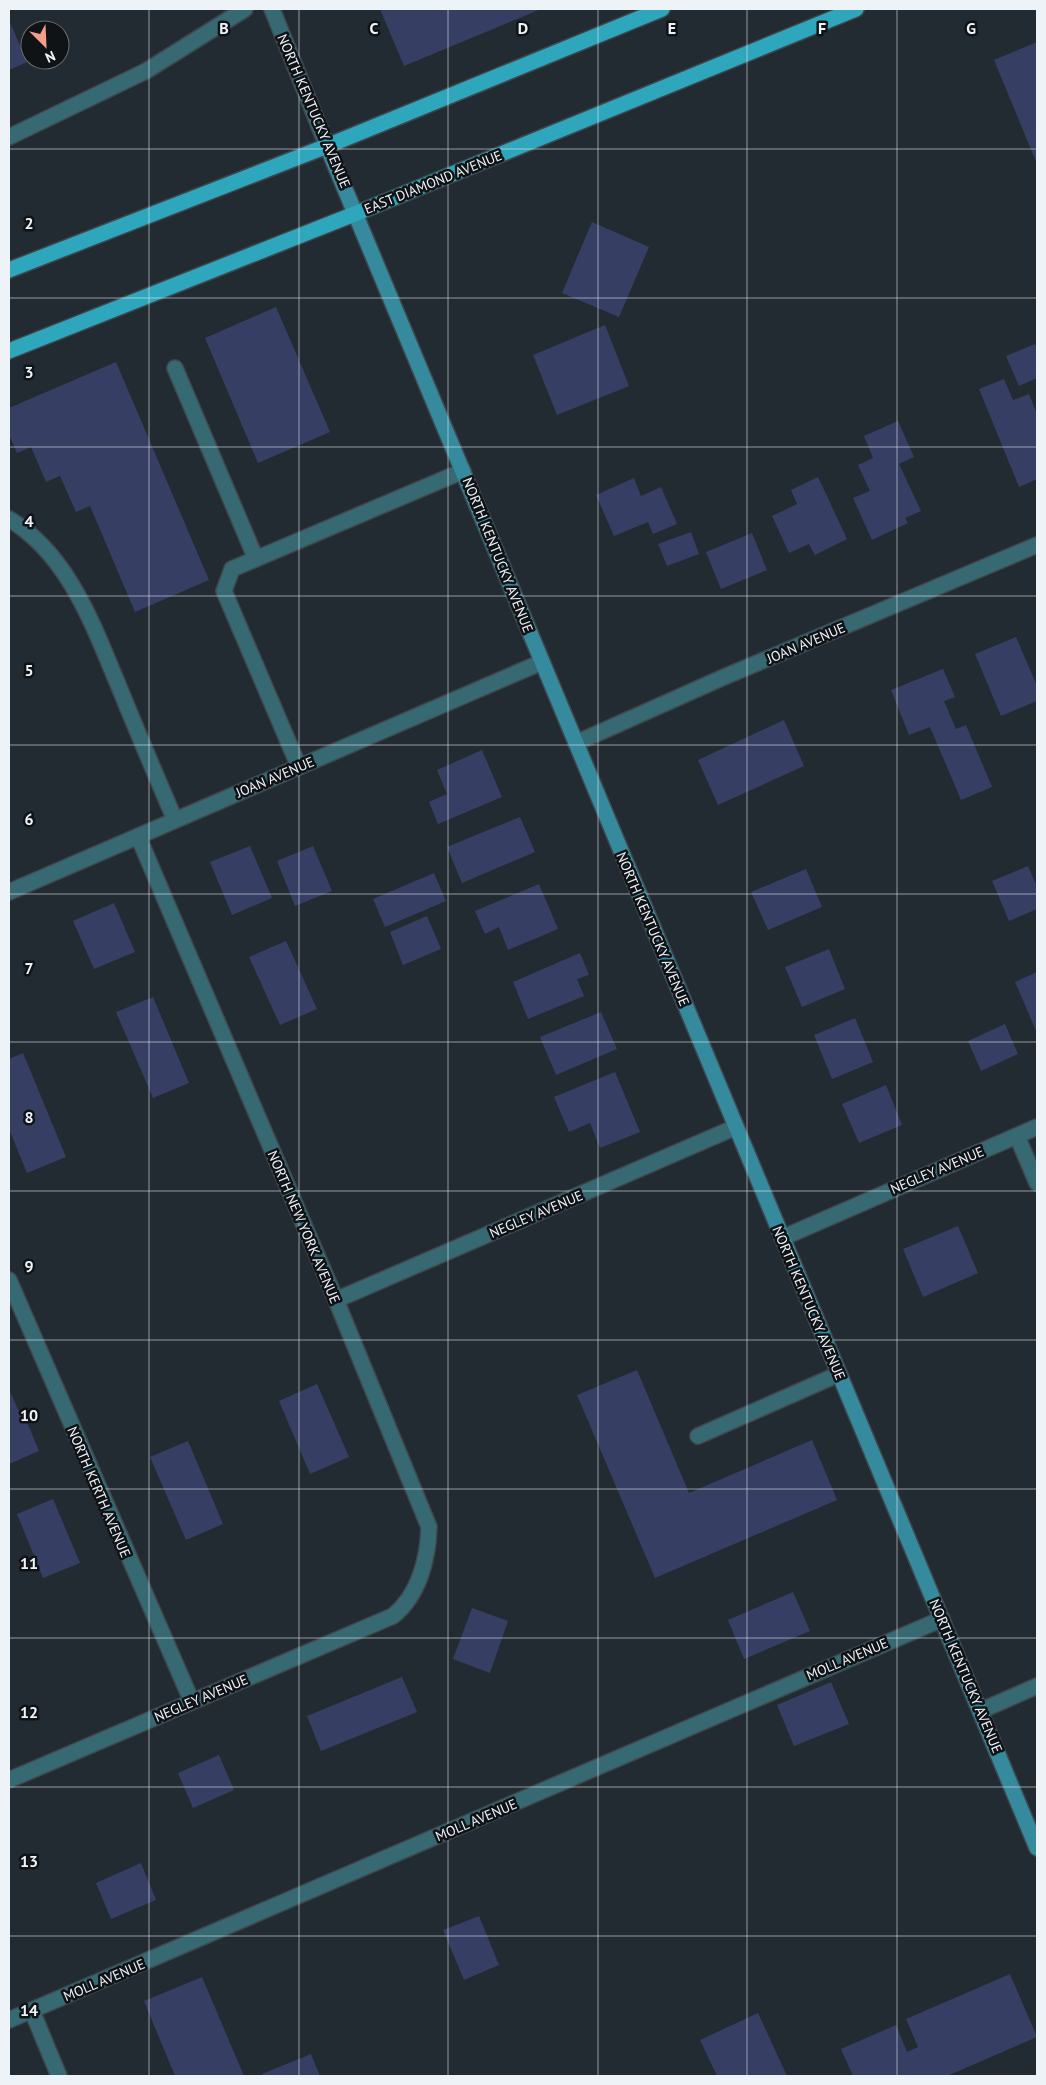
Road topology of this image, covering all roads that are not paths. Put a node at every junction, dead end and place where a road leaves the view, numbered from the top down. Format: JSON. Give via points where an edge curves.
{"nodes":[{"id":1,"x":245,"y":9,"type":"edge"},
{"id":2,"x":272,"y":9,"type":"edge"},
{"id":3,"x":662,"y":9,"type":"edge"},
{"id":4,"x":856,"y":9,"type":"edge"},
{"id":5,"x":9,"y":137,"type":"edge"},
{"id":6,"x":327,"y":146,"type":"junction"},
{"id":7,"x":357,"y":213,"type":"junction"},
{"id":8,"x":9,"y":270,"type":"edge"},
{"id":9,"x":9,"y":351,"type":"edge"},
{"id":10,"x":175,"y":368,"type":"dead end"},
{"id":11,"x":463,"y":471,"type":"junction"},
{"id":12,"x":9,"y":519,"type":"edge"},
{"id":13,"x":1037,"y":545,"type":"edge"},
{"id":14,"x":256,"y":559,"type":"junction"},
{"id":15,"x":542,"y":662,"type":"junction"},
{"id":16,"x":576,"y":743,"type":"junction"},
{"id":17,"x":299,"y":766,"type":"junction"},
{"id":18,"x":175,"y":820,"type":"junction"},
{"id":19,"x":138,"y":836,"type":"junction"},
{"id":20,"x":9,"y":892,"type":"edge"},
{"id":21,"x":736,"y":1127,"type":"junction"},
{"id":22,"x":1037,"y":1127,"type":"edge"},
{"id":23,"x":1017,"y":1136,"type":"junction"},
{"id":24,"x":1037,"y":1183,"type":"edge"},
{"id":25,"x":782,"y":1238,"type":"junction"},
{"id":26,"x":9,"y":1280,"type":"edge"},
{"id":27,"x":336,"y":1300,"type":"junction"},
{"id":28,"x":839,"y":1374,"type":"junction"},
{"id":29,"x":698,"y":1436,"type":"dead end"},
{"id":30,"x":393,"y":1616,"type":"joint"},
{"id":31,"x":942,"y":1619,"type":"junction"},
{"id":32,"x":1037,"y":1686,"type":"edge"},
{"id":33,"x":192,"y":1702,"type":"junction"},
{"id":34,"x":980,"y":1711,"type":"junction"},
{"id":35,"x":9,"y":1780,"type":"edge"},
{"id":36,"x":1037,"y":1848,"type":"edge"},
{"id":37,"x":32,"y":2011,"type":"junction"},
{"id":38,"x":9,"y":2020,"type":"edge"},
{"id":39,"x":59,"y":2076,"type":"edge"}],
"edges":[{"from":1,"to":5,"type":"street","via":[[146,71]]},
{"from":2,"to":6,"type":"street","name":"NORTH KENTUCKY AVENUE"},
{"from":3,"to":6,"type":"main road"},
{"from":4,"to":7,"type":"main road","name":"EAST DIAMOND AVENUE"},
{"from":6,"to":7,"type":"street","name":"NORTH KENTUCKY AVENUE"},
{"from":6,"to":8,"type":"main road"},
{"from":7,"to":9,"type":"main road","name":"EAST DIAMOND AVENUE"},
{"from":7,"to":11,"type":"street","name":"NORTH KENTUCKY AVENUE"},
{"from":10,"to":14,"type":"street"},
{"from":11,"to":14,"type":"street"},
{"from":11,"to":15,"type":"street","name":"NORTH KENTUCKY AVENUE"},
{"from":12,"to":18,"type":"street","via":[[23,527],[52,556],[74,589],[92,622]]},
{"from":13,"to":16,"type":"street","name":"JOAN AVENUE"},
{"from":14,"to":17,"type":"street","via":[[232,569],[224,591]]},
{"from":15,"to":16,"type":"street","name":"NORTH KENTUCKY AVENUE"},
{"from":15,"to":17,"type":"street","name":"JOAN AVENUE"},
{"from":16,"to":21,"type":"street","name":"NORTH KENTUCKY AVENUE"},
{"from":17,"to":18,"type":"street","name":"JOAN AVENUE"},
{"from":18,"to":19,"type":"street","name":"JOAN AVENUE"},
{"from":19,"to":20,"type":"street","name":"JOAN AVENUE"},
{"from":19,"to":27,"type":"street","name":"NORTH NEW YORK AVENUE"},
{"from":21,"to":25,"type":"street","name":"NORTH KENTUCKY AVENUE"},
{"from":21,"to":27,"type":"street","name":"NEGLEY AVENUE"},
{"from":22,"to":23,"type":"street","name":"NEGLEY AVENUE"},
{"from":23,"to":24,"type":"street"},
{"from":23,"to":25,"type":"street","name":"NEGLEY AVENUE"},
{"from":25,"to":28,"type":"street","name":"NORTH KENTUCKY AVENUE"},
{"from":26,"to":33,"type":"street","name":"NORTH KERTH AVENUE"},
{"from":27,"to":30,"type":"street","name":"NORTH NEW YORK AVENUE","via":[[428,1527],[428,1550],[422,1573],[406,1606]]},
{"from":28,"to":29,"type":"street"},
{"from":28,"to":31,"type":"street","name":"NORTH KENTUCKY AVENUE"},
{"from":30,"to":33,"type":"street","name":"NEGLEY AVENUE"},
{"from":31,"to":34,"type":"street","name":"NORTH KENTUCKY AVENUE"},
{"from":31,"to":37,"type":"street","name":"MOLL AVENUE"},
{"from":32,"to":34,"type":"street"},
{"from":33,"to":35,"type":"street","name":"NEGLEY AVENUE"},
{"from":34,"to":36,"type":"street","name":"NORTH KENTUCKY AVENUE"},
{"from":37,"to":38,"type":"street","name":"MOLL AVENUE"},
{"from":37,"to":39,"type":"street"}]}
